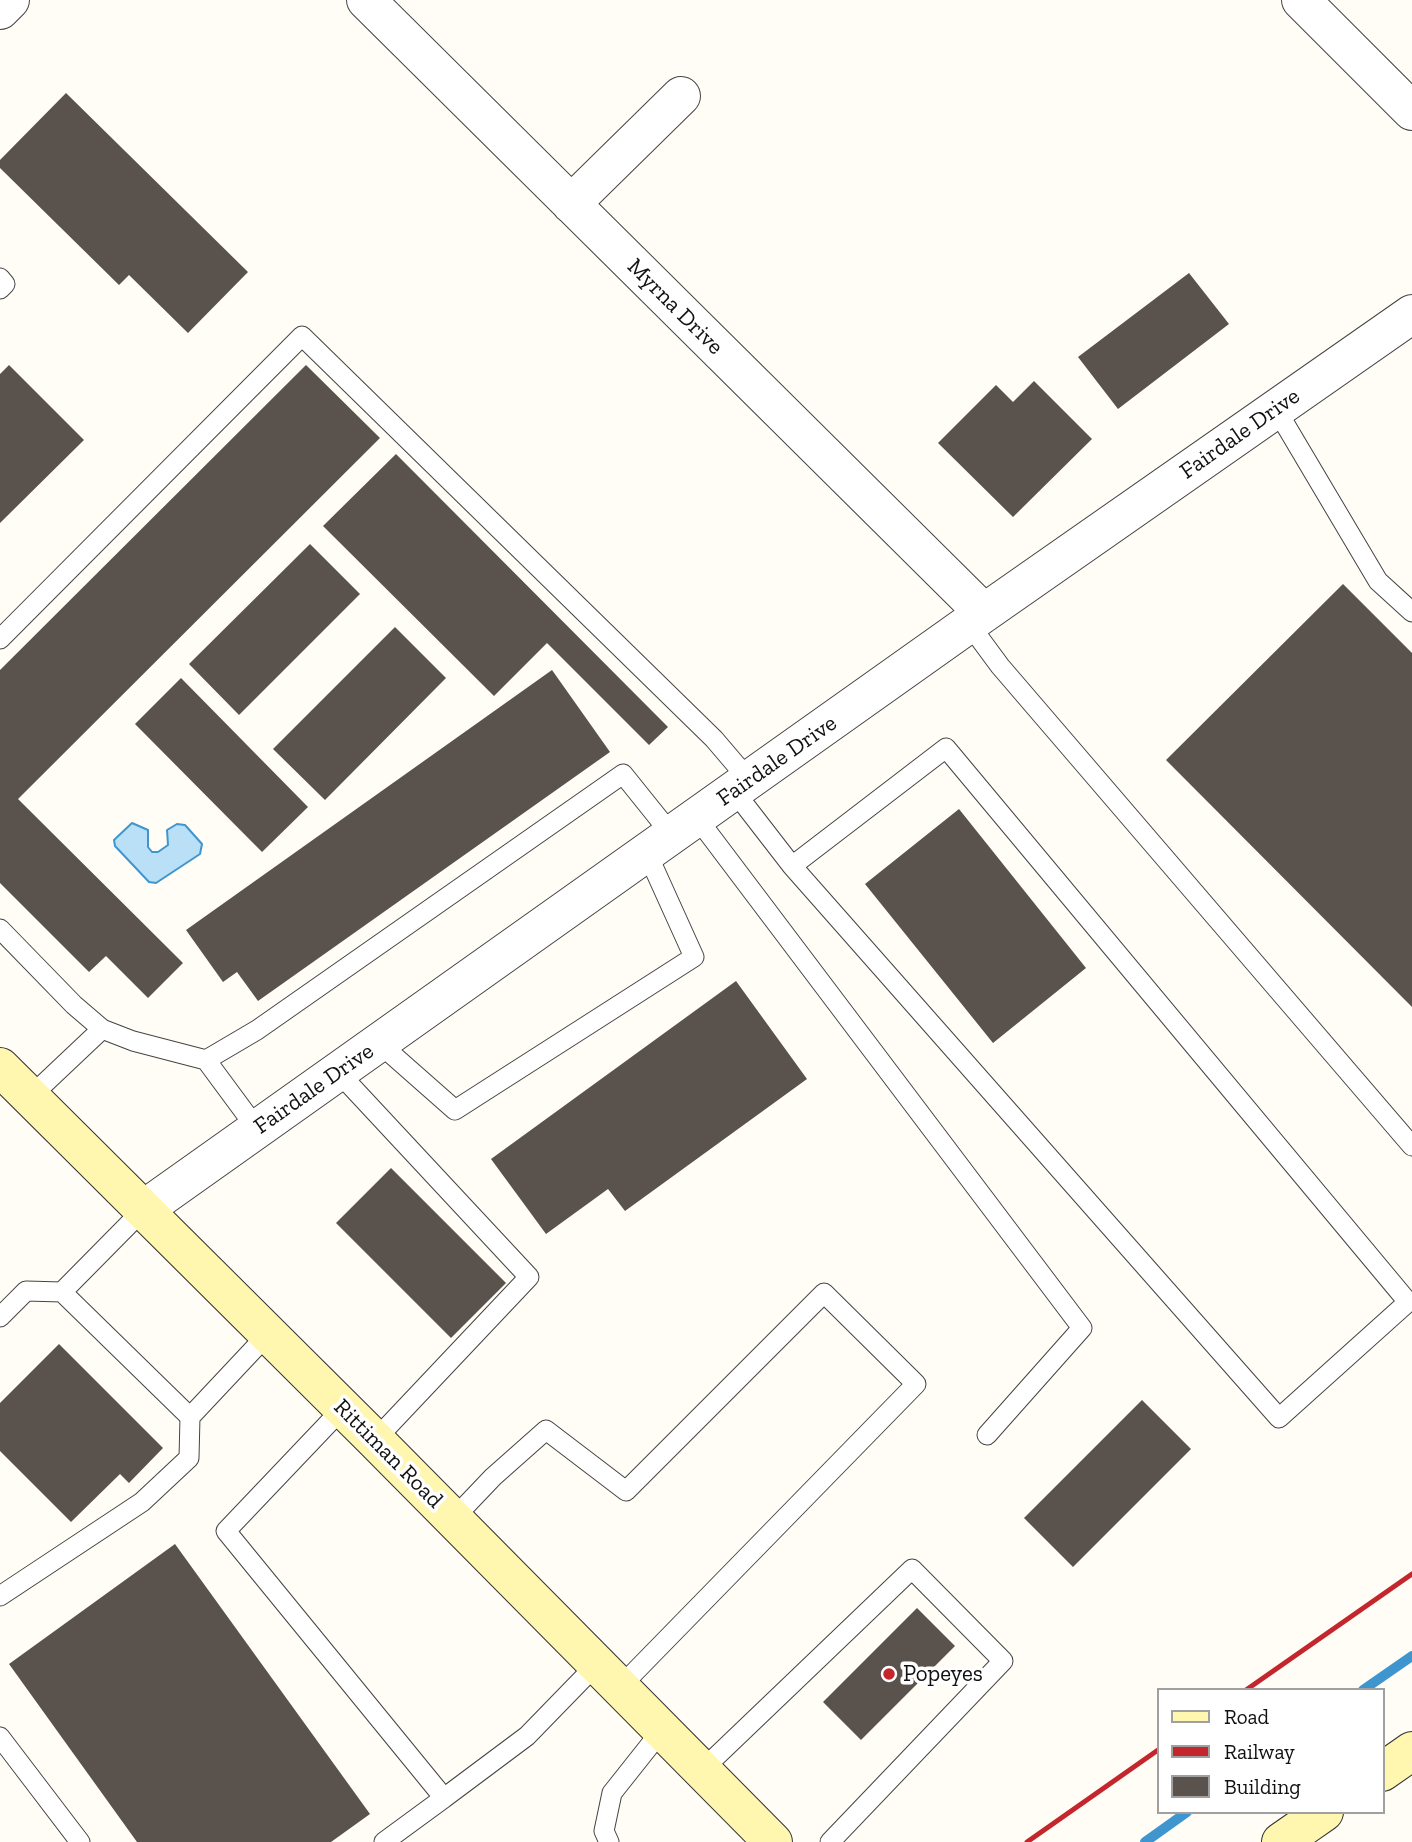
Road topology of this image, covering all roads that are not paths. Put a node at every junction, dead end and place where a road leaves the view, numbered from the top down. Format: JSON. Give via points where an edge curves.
{"nodes":[{"id":1,"x":10,"y":0,"type":"edge"},
{"id":2,"x":366,"y":0,"type":"edge"},
{"id":3,"x":1301,"y":0,"type":"edge"},
{"id":4,"x":0,"y":10,"type":"edge"},
{"id":5,"x":681,"y":96,"type":"dead end"},
{"id":6,"x":1412,"y":111,"type":"edge"},
{"id":7,"x":571,"y":204,"type":"junction"},
{"id":8,"x":0,"y":278,"type":"edge"},
{"id":9,"x":0,"y":289,"type":"edge"},
{"id":10,"x":1412,"y":314,"type":"edge"},
{"id":11,"x":1276,"y":409,"type":"junction"},
{"id":12,"x":1412,"y":612,"type":"edge"},
{"id":13,"x":976,"y":619,"type":"junction"},
{"id":14,"x":0,"y":639,"type":"edge"},
{"id":15,"x":742,"y":785,"type":"junction"},
{"id":16,"x":672,"y":835,"type":"junction"},
{"id":17,"x":792,"y":866,"type":"junction"},
{"id":18,"x":0,"y":929,"type":"edge"},
{"id":19,"x":102,"y":1029,"type":"junction"},
{"id":20,"x":379,"y":1043,"type":"junction"},
{"id":21,"x":206,"y":1060,"type":"junction"},
{"id":22,"x":0,"y":1067,"type":"edge"},
{"id":23,"x":338,"y":1072,"type":"junction"},
{"id":24,"x":30,"y":1097,"type":"junction"},
{"id":25,"x":257,"y":1129,"type":"junction"},
{"id":26,"x":1412,"y":1146,"type":"edge"},
{"id":27,"x":143,"y":1210,"type":"junction"},
{"id":28,"x":62,"y":1292,"type":"junction"},
{"id":29,"x":0,"y":1317,"type":"edge"},
{"id":30,"x":267,"y":1335,"type":"junction"},
{"id":31,"x":343,"y":1408,"type":"junction"},
{"id":32,"x":190,"y":1417,"type":"junction"},
{"id":33,"x":987,"y":1435,"type":"dead end"},
{"id":34,"x":374,"y":1440,"type":"junction"},
{"id":35,"x":453,"y":1519,"type":"junction"},
{"id":36,"x":0,"y":1596,"type":"edge"},
{"id":37,"x":609,"y":1676,"type":"junction"},
{"id":38,"x":662,"y":1730,"type":"junction"},
{"id":39,"x":0,"y":1737,"type":"edge"},
{"id":40,"x":1412,"y":1751,"type":"edge"},
{"id":41,"x":702,"y":1770,"type":"junction"},
{"id":42,"x":1384,"y":1771,"type":"edge"},
{"id":43,"x":444,"y":1798,"type":"junction"},
{"id":44,"x":1321,"y":1814,"type":"edge"},
{"id":45,"x":80,"y":1842,"type":"edge"},
{"id":46,"x":384,"y":1842,"type":"edge"},
{"id":47,"x":609,"y":1842,"type":"edge"},
{"id":48,"x":773,"y":1842,"type":"edge"},
{"id":49,"x":830,"y":1842,"type":"edge"},
{"id":50,"x":1281,"y":1842,"type":"edge"}],
"edges":[{"from":1,"to":4,"type":"street"},
{"from":2,"to":7,"type":"street","name":"Myrna Drive"},
{"from":3,"to":6,"type":"street"},
{"from":5,"to":7,"type":"street"},
{"from":7,"to":13,"type":"street","name":"Myrna Drive"},
{"from":8,"to":9,"type":"lane","via":[[5,284]]},
{"from":10,"to":11,"type":"street","name":"Fairdale Drive"},
{"from":11,"to":12,"type":"lane","via":[[1378,581]]},
{"from":11,"to":13,"type":"street","name":"Fairdale Drive"},
{"from":13,"to":15,"type":"street","name":"Fairdale Drive"},
{"from":13,"to":26,"type":"lane","via":[[1009,676]]},
{"from":14,"to":15,"type":"lane","via":[[302,336],[713,739]]},
{"from":15,"to":16,"type":"street","name":"Fairdale Drive"},
{"from":15,"to":17,"type":"lane"},
{"from":16,"to":20,"type":"street","name":"Fairdale Drive"},
{"from":16,"to":20,"type":"lane","via":[[694,957],[455,1110]]},
{"from":16,"to":21,"type":"lane","via":[[623,774],[257,1030]]},
{"from":16,"to":33,"type":"lane","via":[[1082,1328]]},
{"from":17,"to":17,"type":"lane","via":[[1279,1418],[1408,1302],[946,748]]},
{"from":18,"to":19,"type":"lane"},
{"from":19,"to":21,"type":"lane"},
{"from":19,"to":24,"type":"lane"},
{"from":20,"to":23,"type":"street","name":"Fairdale Drive"},
{"from":21,"to":25,"type":"lane"},
{"from":22,"to":24,"type":"main road","name":"Rittiman Road"},
{"from":23,"to":25,"type":"street","name":"Fairdale Drive"},
{"from":23,"to":34,"type":"lane","via":[[529,1277]]},
{"from":24,"to":27,"type":"main road","name":"Rittiman Road"},
{"from":25,"to":27,"type":"street","name":"Fairdale Drive"},
{"from":27,"to":28,"type":"lane"},
{"from":27,"to":30,"type":"main road","name":"Rittiman Road"},
{"from":28,"to":29,"type":"lane","via":[[26,1291]]},
{"from":28,"to":32,"type":"lane"},
{"from":30,"to":31,"type":"main road","name":"Rittiman Road"},
{"from":30,"to":32,"type":"lane"},
{"from":31,"to":34,"type":"main road","name":"Rittiman Road"},
{"from":31,"to":43,"type":"lane","via":[[226,1531]]},
{"from":32,"to":36,"type":"lane","via":[[188,1458],[142,1502]]},
{"from":34,"to":35,"type":"main road","name":"Rittiman Road"},
{"from":35,"to":37,"type":"main road","name":"Rittiman Road"},
{"from":35,"to":37,"type":"lane","via":[[547,1430],[626,1491],[824,1293],[916,1384]]},
{"from":37,"to":38,"type":"main road","name":"Rittiman Road"},
{"from":37,"to":43,"type":"lane"},
{"from":38,"to":41,"type":"main road","name":"Rittiman Road"},
{"from":38,"to":47,"type":"lane","via":[[612,1793],[604,1831]]},
{"from":39,"to":45,"type":"lane"},
{"from":40,"to":42,"type":"main road"},
{"from":41,"to":48,"type":"main road","name":"Rittiman Road"},
{"from":41,"to":49,"type":"lane","via":[[912,1569],[1003,1661]]},
{"from":43,"to":46,"type":"lane"},
{"from":44,"to":50,"type":"main road"}]}
